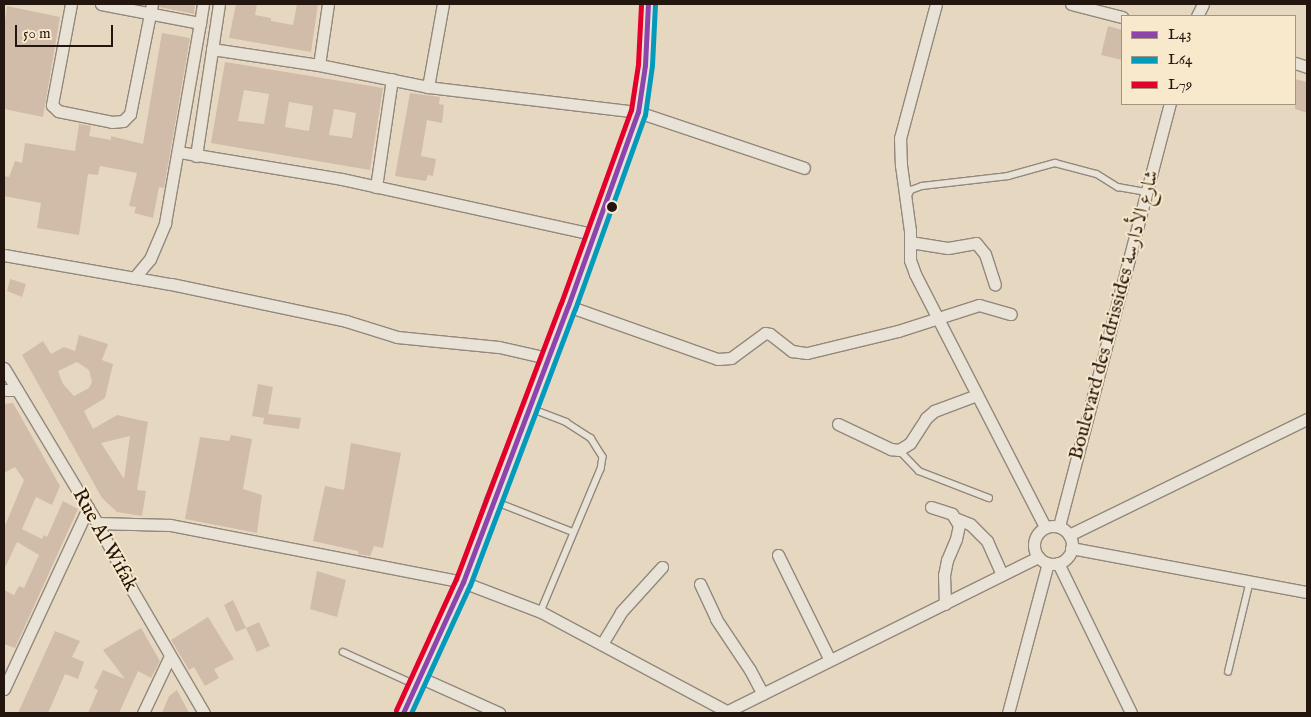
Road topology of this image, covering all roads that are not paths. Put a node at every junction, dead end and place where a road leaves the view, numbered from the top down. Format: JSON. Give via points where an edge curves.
{"nodes":[{"id":1,"x":70,"y":4,"type":"edge"},
{"id":2,"x":101,"y":4,"type":"edge"},
{"id":3,"x":203,"y":4,"type":"edge"},
{"id":4,"x":219,"y":4,"type":"edge"},
{"id":5,"x":328,"y":4,"type":"edge"},
{"id":6,"x":443,"y":4,"type":"edge"},
{"id":7,"x":648,"y":4,"type":"edge"},
{"id":8,"x":936,"y":4,"type":"edge"},
{"id":9,"x":1071,"y":4,"type":"edge"},
{"id":10,"x":151,"y":8,"type":"edge"},
{"id":11,"x":1121,"y":16,"type":"edge"},
{"id":12,"x":200,"y":23,"type":"junction"},
{"id":13,"x":212,"y":49,"type":"junction"},
{"id":14,"x":319,"y":66,"type":"junction"},
{"id":15,"x":392,"y":79,"type":"junction"},
{"id":16,"x":428,"y":87,"type":"junction"},
{"id":17,"x":1170,"y":105,"type":"edge"},
{"id":18,"x":638,"y":112,"type":"junction"},
{"id":19,"x":179,"y":152,"type":"junction"},
{"id":20,"x":196,"y":156,"type":"junction"},
{"id":21,"x":804,"y":168,"type":"dead end"},
{"id":22,"x":376,"y":187,"type":"junction"},
{"id":23,"x":1146,"y":192,"type":"junction"},
{"id":24,"x":905,"y":200,"type":"junction"},
{"id":25,"x":593,"y":234,"type":"junction"},
{"id":26,"x":910,"y":242,"type":"junction"},
{"id":27,"x":4,"y":255,"type":"edge"},
{"id":28,"x":134,"y":278,"type":"junction"},
{"id":29,"x":995,"y":284,"type":"dead end"},
{"id":30,"x":568,"y":306,"type":"junction"},
{"id":31,"x":1011,"y":314,"type":"dead end"},
{"id":32,"x":938,"y":320,"type":"junction"},
{"id":33,"x":547,"y":358,"type":"junction"},
{"id":34,"x":4,"y":368,"type":"edge"},
{"id":35,"x":4,"y":390,"type":"edge"},
{"id":36,"x":17,"y":390,"type":"junction"},
{"id":37,"x":977,"y":395,"type":"junction"},
{"id":38,"x":528,"y":407,"type":"junction"},
{"id":39,"x":1307,"y":419,"type":"edge"},
{"id":40,"x":838,"y":424,"type":"dead end"},
{"id":41,"x":899,"y":450,"type":"junction"},
{"id":42,"x":989,"y":498,"type":"dead end"},
{"id":43,"x":492,"y":501,"type":"junction"},
{"id":44,"x":931,"y":506,"type":"dead end"},
{"id":45,"x":88,"y":508,"type":"junction"},
{"id":46,"x":957,"y":519,"type":"junction"},
{"id":47,"x":97,"y":523,"type":"junction"},
{"id":48,"x":1059,"y":526,"type":"junction"},
{"id":49,"x":1045,"y":527,"type":"junction"},
{"id":50,"x":574,"y":532,"type":"junction"},
{"id":51,"x":1069,"y":535,"type":"junction"},
{"id":52,"x":1072,"y":548,"type":"junction"},
{"id":53,"x":778,"y":555,"type":"dead end"},
{"id":54,"x":1048,"y":561,"type":"junction"},
{"id":55,"x":662,"y":567,"type":"dead end"},
{"id":56,"x":1002,"y":575,"type":"junction"},
{"id":57,"x":1250,"y":581,"type":"junction"},
{"id":58,"x":463,"y":582,"type":"junction"},
{"id":59,"x":700,"y":584,"type":"dead end"},
{"id":60,"x":1307,"y":592,"type":"edge"},
{"id":61,"x":944,"y":604,"type":"junction"},
{"id":62,"x":541,"y":612,"type":"junction"},
{"id":63,"x":602,"y":644,"type":"junction"},
{"id":64,"x":343,"y":652,"type":"dead end"},
{"id":65,"x":170,"y":656,"type":"junction"},
{"id":66,"x":830,"y":660,"type":"junction"},
{"id":67,"x":1228,"y":672,"type":"dead end"},
{"id":68,"x":418,"y":681,"type":"junction"},
{"id":69,"x":4,"y":689,"type":"edge"},
{"id":70,"x":763,"y":694,"type":"junction"},
{"id":71,"x":143,"y":713,"type":"edge"},
{"id":72,"x":204,"y":713,"type":"edge"},
{"id":73,"x":403,"y":713,"type":"edge"},
{"id":74,"x":499,"y":713,"type":"edge"},
{"id":75,"x":727,"y":713,"type":"edge"},
{"id":76,"x":1008,"y":713,"type":"edge"},
{"id":77,"x":1131,"y":713,"type":"edge"}],
"edges":[{"from":1,"to":10,"type":"street","via":[[52,105],[58,111],[112,122],[123,121],[130,114]]},
{"from":2,"to":10,"type":"street"},
{"from":3,"to":12,"type":"street"},
{"from":4,"to":13,"type":"street"},
{"from":5,"to":14,"type":"street"},
{"from":6,"to":16,"type":"street"},
{"from":7,"to":18,"type":"street","via":[[645,65]]},
{"from":8,"to":24,"type":"street","via":[[900,138]]},
{"from":9,"to":11,"type":"street"},
{"from":10,"to":12,"type":"street"},
{"from":12,"to":19,"type":"street"},
{"from":13,"to":14,"type":"street"},
{"from":13,"to":20,"type":"street"},
{"from":14,"to":15,"type":"street"},
{"from":15,"to":16,"type":"street"},
{"from":15,"to":22,"type":"street"},
{"from":16,"to":18,"type":"street"},
{"from":17,"to":23,"type":"street","name":"Boulevard des Idrissides شارع الأدارسة"},
{"from":18,"to":21,"type":"street"},
{"from":18,"to":25,"type":"street"},
{"from":19,"to":20,"type":"street"},
{"from":19,"to":28,"type":"street","via":[[160,238],[145,266]]},
{"from":20,"to":22,"type":"street"},
{"from":22,"to":25,"type":"street"},
{"from":23,"to":24,"type":"lane","via":[[1118,187],[1097,174],[1055,163],[1008,176],[922,186],[911,190]]},
{"from":23,"to":48,"type":"street","name":"Boulevard des Idrissides شارع الأدارسة"},
{"from":24,"to":26,"type":"street"},
{"from":25,"to":30,"type":"street"},
{"from":26,"to":29,"type":"street","via":[[948,248],[976,243],[985,254]]},
{"from":26,"to":32,"type":"street","via":[[910,260],[915,274]]},
{"from":27,"to":28,"type":"street"},
{"from":28,"to":33,"type":"street","via":[[346,321],[397,337],[500,347]]},
{"from":30,"to":32,"type":"street","via":[[718,360],[730,358],[765,333],[792,351],[807,353]]},
{"from":30,"to":33,"type":"street"},
{"from":31,"to":32,"type":"street","via":[[979,305]]},
{"from":32,"to":37,"type":"street"},
{"from":33,"to":38,"type":"street"},
{"from":34,"to":36,"type":"street","name":"Rue Al Wifak"},
{"from":35,"to":36,"type":"street"},
{"from":36,"to":45,"type":"street","name":"Rue Al Wifak"},
{"from":37,"to":41,"type":"street","via":[[934,411],[910,443]]},
{"from":37,"to":49,"type":"street"},
{"from":38,"to":43,"type":"street"},
{"from":38,"to":50,"type":"lane","via":[[566,422],[591,438],[603,457]]},
{"from":39,"to":51,"type":"street"},
{"from":40,"to":41,"type":"street"},
{"from":41,"to":42,"type":"lane","via":[[920,472]]},
{"from":43,"to":50,"type":"lane"},
{"from":43,"to":58,"type":"street"},
{"from":44,"to":46,"type":"street"},
{"from":45,"to":47,"type":"street","name":"Rue Al Wifak"},
{"from":45,"to":69,"type":"street"},
{"from":46,"to":56,"type":"street","via":[[970,524],[987,541]]},
{"from":46,"to":61,"type":"street","via":[[956,539],[944,575]]},
{"from":47,"to":58,"type":"street","via":[[170,525]]},
{"from":47,"to":65,"type":"street","name":"Rue Al Wifak"},
{"from":48,"to":49,"type":"street"},
{"from":48,"to":51,"type":"street"},
{"from":49,"to":54,"type":"street","via":[[1035,537],[1034,544]]},
{"from":50,"to":62,"type":"lane"},
{"from":51,"to":52,"type":"street"},
{"from":52,"to":54,"type":"street","via":[[1069,555]]},
{"from":52,"to":57,"type":"street"},
{"from":53,"to":66,"type":"street"},
{"from":54,"to":56,"type":"street"},
{"from":54,"to":76,"type":"street"},
{"from":54,"to":77,"type":"street"},
{"from":55,"to":63,"type":"street","via":[[621,612]]},
{"from":56,"to":61,"type":"street"},
{"from":57,"to":60,"type":"street"},
{"from":57,"to":67,"type":"lane"},
{"from":58,"to":62,"type":"street"},
{"from":58,"to":68,"type":"street"},
{"from":59,"to":70,"type":"street","via":[[716,619]]},
{"from":61,"to":66,"type":"street"},
{"from":62,"to":63,"type":"street"},
{"from":63,"to":75,"type":"street"},
{"from":64,"to":68,"type":"lane"},
{"from":65,"to":71,"type":"street"},
{"from":65,"to":72,"type":"street","name":"Rue Al Wifak"},
{"from":66,"to":70,"type":"street"},
{"from":68,"to":73,"type":"street"},
{"from":68,"to":74,"type":"street"},
{"from":70,"to":75,"type":"street"}]}
